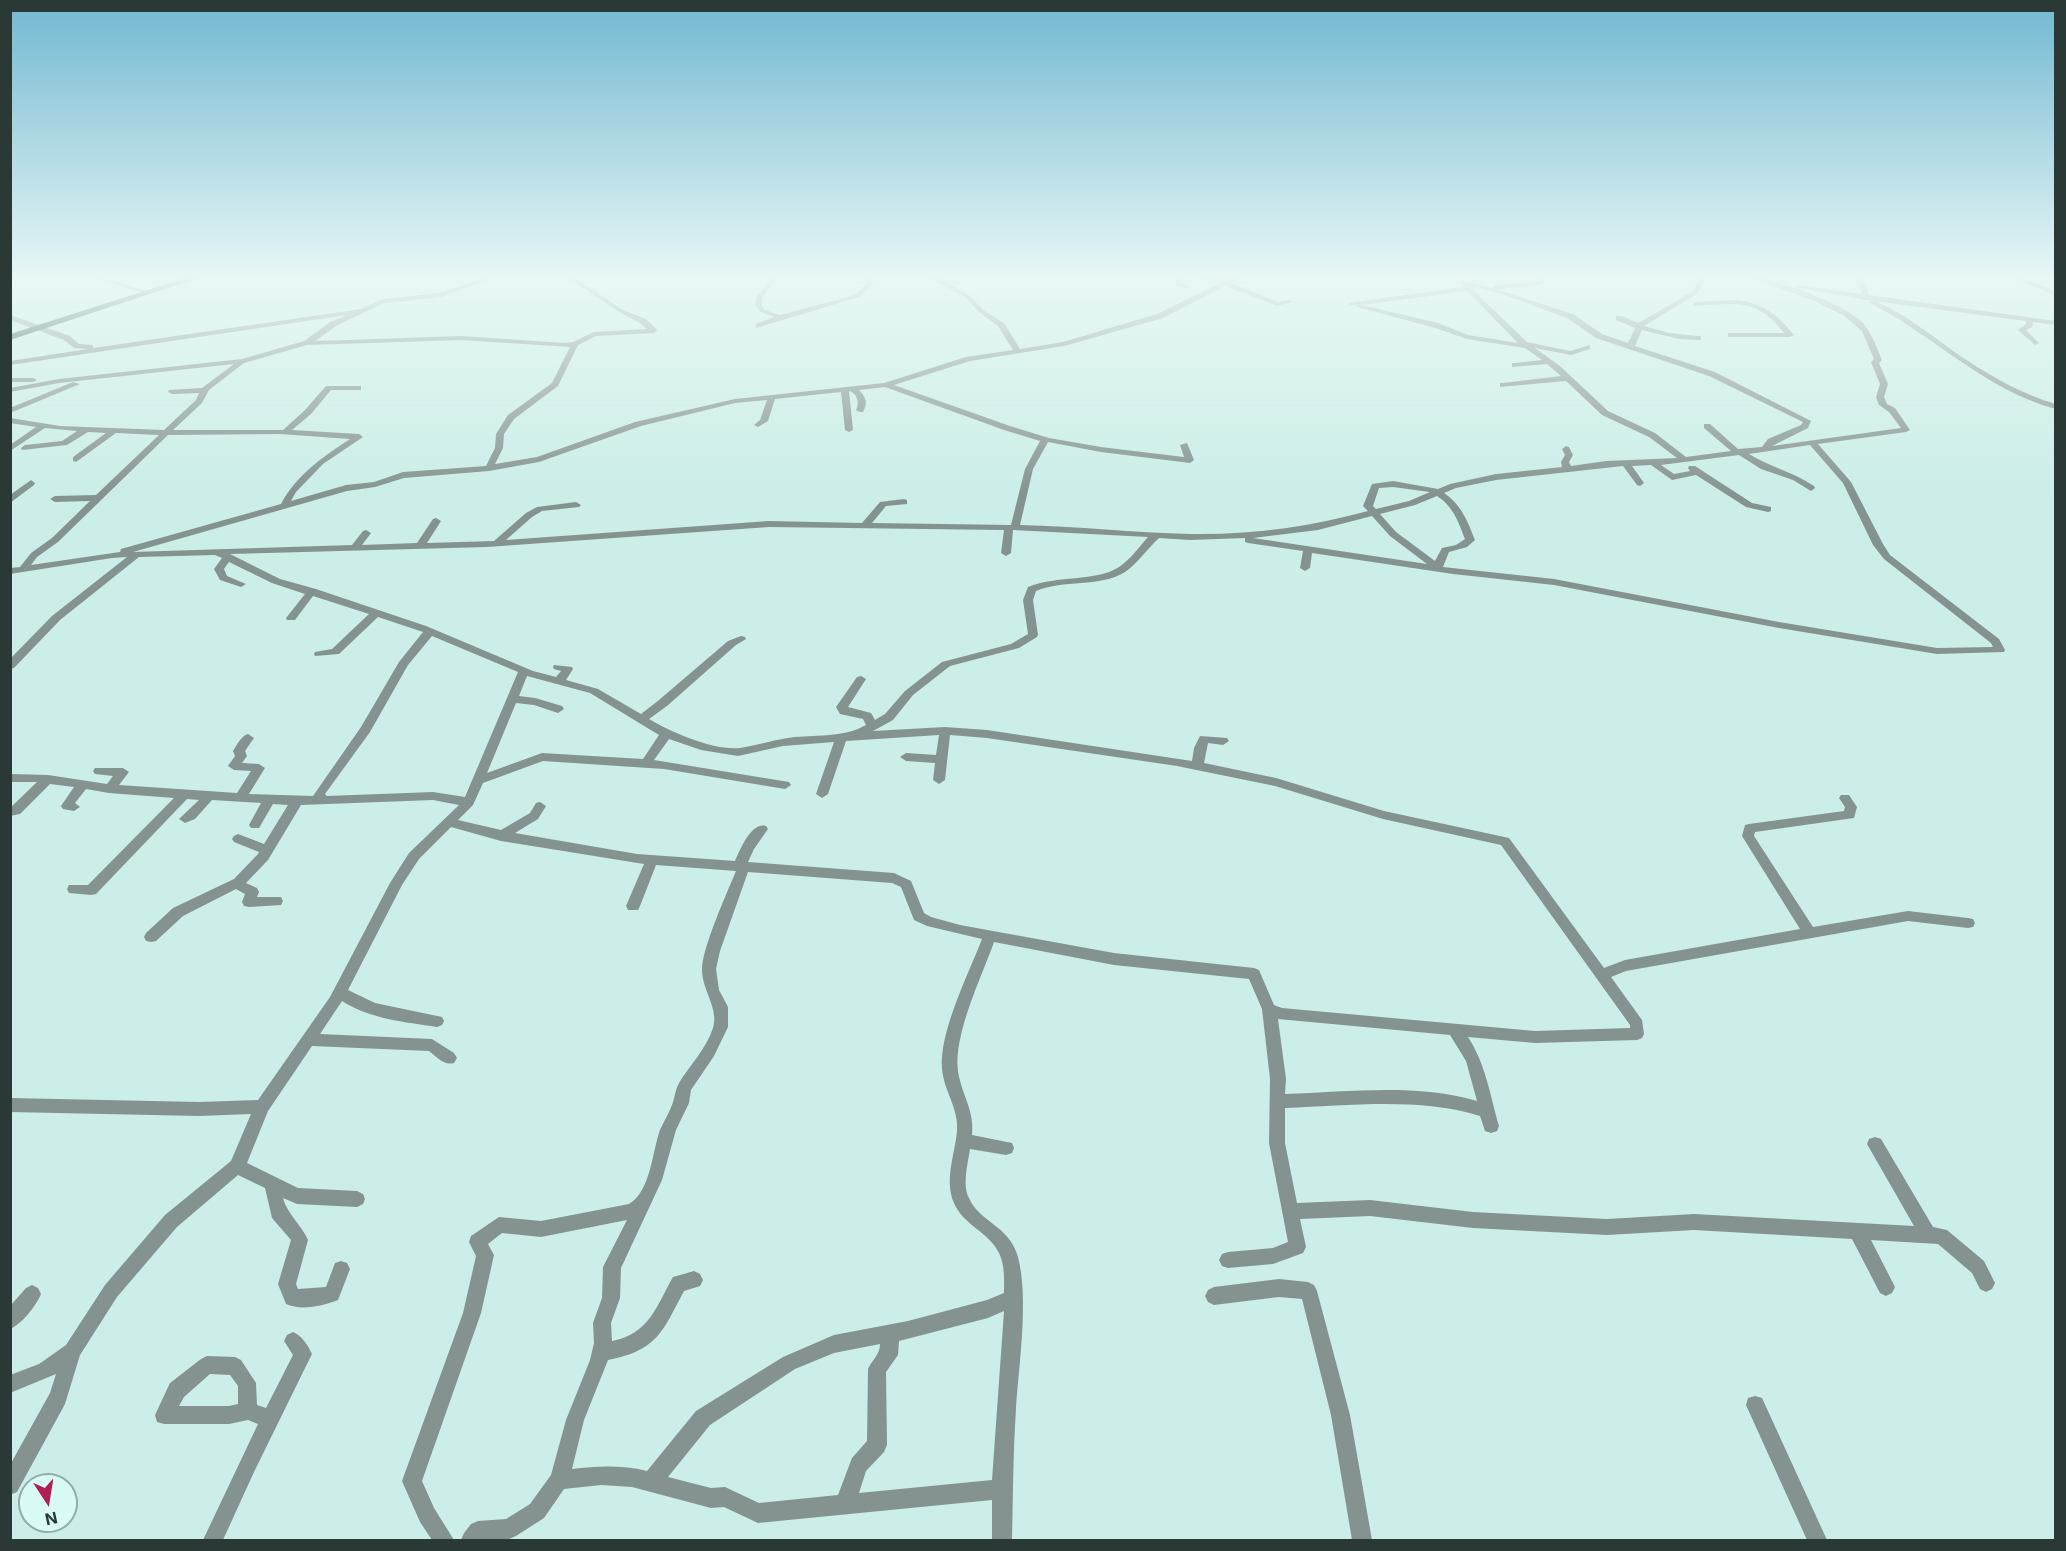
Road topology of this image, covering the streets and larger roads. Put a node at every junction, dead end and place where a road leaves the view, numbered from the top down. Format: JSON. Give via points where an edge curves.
{"nodes":[{"id":1,"x":90,"y":350,"type":"edge"},
{"id":2,"x":280,"y":350,"type":"edge"},
{"id":3,"x":572,"y":350,"type":"edge"},
{"id":4,"x":1015,"y":350,"type":"edge"},
{"id":5,"x":1532,"y":350,"type":"edge"},
{"id":6,"x":1556,"y":350,"type":"edge"},
{"id":7,"x":1578,"y":350,"type":"edge"},
{"id":8,"x":1644,"y":350,"type":"edge"},
{"id":9,"x":1874,"y":350,"type":"edge"},
{"id":10,"x":1950,"y":350,"type":"edge"},
{"id":11,"x":242,"y":361,"type":"junction"},
{"id":12,"x":1548,"y":362,"type":"junction"},
{"id":13,"x":10,"y":363,"type":"edge"},
{"id":14,"x":1986,"y":364,"type":"dead end"},
{"id":15,"x":1515,"y":365,"type":"dead end"},
{"id":16,"x":1974,"y":367,"type":"junction"},
{"id":17,"x":1719,"y":370,"type":"dead end"},
{"id":18,"x":1710,"y":373,"type":"junction"},
{"id":19,"x":97,"y":377,"type":"junction"},
{"id":20,"x":1568,"y":378,"type":"junction"},
{"id":21,"x":10,"y":380,"type":"edge"},
{"id":22,"x":59,"y":381,"type":"junction"},
{"id":23,"x":885,"y":385,"type":"junction"},
{"id":24,"x":922,"y":385,"type":"junction"},
{"id":25,"x":1503,"y":385,"type":"dead end"},
{"id":26,"x":358,"y":388,"type":"dead end"},
{"id":27,"x":10,"y":390,"type":"edge"},
{"id":28,"x":205,"y":390,"type":"junction"},
{"id":29,"x":849,"y":390,"type":"junction"},
{"id":30,"x":172,"y":392,"type":"dead end"},
{"id":31,"x":772,"y":396,"type":"junction"},
{"id":32,"x":2055,"y":408,"type":"edge"},
{"id":33,"x":860,"y":410,"type":"dead end"},
{"id":34,"x":10,"y":411,"type":"edge"},
{"id":35,"x":10,"y":420,"type":"edge"},
{"id":36,"x":758,"y":425,"type":"dead end"},
{"id":37,"x":42,"y":426,"type":"junction"},
{"id":38,"x":1707,"y":426,"type":"dead end"},
{"id":39,"x":87,"y":429,"type":"junction"},
{"id":40,"x":115,"y":430,"type":"junction"},
{"id":41,"x":849,"y":430,"type":"dead end"},
{"id":42,"x":285,"y":432,"type":"junction"},
{"id":43,"x":166,"y":433,"type":"junction"},
{"id":44,"x":1045,"y":440,"type":"junction"},
{"id":45,"x":1812,"y":443,"type":"junction"},
{"id":46,"x":1184,"y":445,"type":"dead end"},
{"id":47,"x":25,"y":448,"type":"dead end"},
{"id":48,"x":1765,"y":448,"type":"junction"},
{"id":49,"x":10,"y":449,"type":"edge"},
{"id":50,"x":1566,"y":449,"type":"dead end"},
{"id":51,"x":1737,"y":451,"type":"junction"},
{"id":52,"x":76,"y":459,"type":"dead end"},
{"id":53,"x":1682,"y":459,"type":"junction"},
{"id":54,"x":1652,"y":462,"type":"junction"},
{"id":55,"x":1625,"y":464,"type":"junction"},
{"id":56,"x":489,"y":468,"type":"junction"},
{"id":57,"x":1567,"y":468,"type":"junction"},
{"id":58,"x":1697,"y":472,"type":"junction"},
{"id":59,"x":31,"y":483,"type":"dead end"},
{"id":60,"x":1640,"y":483,"type":"dead end"},
{"id":61,"x":1811,"y":488,"type":"dead end"},
{"id":62,"x":1438,"y":492,"type":"junction"},
{"id":63,"x":98,"y":498,"type":"junction"},
{"id":64,"x":55,"y":499,"type":"dead end"},
{"id":65,"x":10,"y":500,"type":"edge"},
{"id":66,"x":904,"y":502,"type":"dead end"},
{"id":67,"x":285,"y":504,"type":"junction"},
{"id":68,"x":576,"y":505,"type":"dead end"},
{"id":69,"x":1768,"y":509,"type":"dead end"},
{"id":70,"x":1376,"y":512,"type":"junction"},
{"id":71,"x":436,"y":521,"type":"dead end"},
{"id":72,"x":864,"y":526,"type":"junction"},
{"id":73,"x":1012,"y":528,"type":"junction"},
{"id":74,"x":366,"y":533,"type":"dead end"},
{"id":75,"x":1156,"y":535,"type":"junction"},
{"id":76,"x":1220,"y":536,"type":"junction"},
{"id":77,"x":496,"y":544,"type":"junction"},
{"id":78,"x":420,"y":546,"type":"junction"},
{"id":79,"x":355,"y":547,"type":"junction"},
{"id":80,"x":1308,"y":549,"type":"junction"},
{"id":81,"x":1006,"y":553,"type":"dead end"},
{"id":82,"x":137,"y":554,"type":"junction"},
{"id":83,"x":112,"y":555,"type":"junction"},
{"id":84,"x":222,"y":555,"type":"junction"},
{"id":85,"x":1305,"y":567,"type":"dead end"},
{"id":86,"x":1438,"y":568,"type":"junction"},
{"id":87,"x":23,"y":569,"type":"junction"},
{"id":88,"x":10,"y":572,"type":"edge"},
{"id":89,"x":241,"y":584,"type":"dead end"},
{"id":90,"x":312,"y":591,"type":"junction"},
{"id":91,"x":377,"y":613,"type":"junction"},
{"id":92,"x":291,"y":618,"type":"dead end"},
{"id":93,"x":430,"y":632,"type":"junction"},
{"id":94,"x":741,"y":639,"type":"dead end"},
{"id":95,"x":319,"y":654,"type":"dead end"},
{"id":96,"x":10,"y":666,"type":"edge"},
{"id":97,"x":558,"y":667,"type":"dead end"},
{"id":98,"x":524,"y":671,"type":"junction"},
{"id":99,"x":861,"y":679,"type":"dead end"},
{"id":100,"x":559,"y":681,"type":"junction"},
{"id":101,"x":511,"y":699,"type":"junction"},
{"id":102,"x":558,"y":710,"type":"dead end"},
{"id":103,"x":641,"y":719,"type":"junction"},
{"id":104,"x":873,"y":726,"type":"junction"},
{"id":105,"x":945,"y":731,"type":"junction"},
{"id":106,"x":666,"y":734,"type":"junction"},
{"id":107,"x":855,"y":737,"type":"junction"},
{"id":108,"x":248,"y":738,"type":"dead end"},
{"id":109,"x":841,"y":739,"type":"junction"},
{"id":110,"x":1223,"y":741,"type":"dead end"},
{"id":111,"x":906,"y":757,"type":"dead end"},
{"id":112,"x":942,"y":759,"type":"junction"},
{"id":113,"x":646,"y":763,"type":"junction"},
{"id":114,"x":1197,"y":767,"type":"junction"},
{"id":115,"x":99,"y":771,"type":"dead end"},
{"id":116,"x":48,"y":779,"type":"junction"},
{"id":117,"x":479,"y":780,"type":"junction"},
{"id":118,"x":939,"y":780,"type":"dead end"},
{"id":119,"x":12,"y":781,"type":"edge"},
{"id":120,"x":84,"y":785,"type":"junction"},
{"id":121,"x":785,"y":785,"type":"dead end"},
{"id":122,"x":109,"y":789,"type":"junction"},
{"id":123,"x":822,"y":794,"type":"dead end"},
{"id":124,"x":184,"y":795,"type":"junction"},
{"id":125,"x":209,"y":796,"type":"junction"},
{"id":126,"x":240,"y":798,"type":"junction"},
{"id":127,"x":1845,"y":798,"type":"dead end"},
{"id":128,"x":269,"y":799,"type":"junction"},
{"id":129,"x":324,"y":800,"type":"junction"},
{"id":130,"x":297,"y":801,"type":"junction"},
{"id":131,"x":468,"y":802,"type":"junction"},
{"id":132,"x":540,"y":806,"type":"dead end"},
{"id":133,"x":74,"y":807,"type":"dead end"},
{"id":134,"x":10,"y":812,"type":"edge"},
{"id":135,"x":185,"y":819,"type":"dead end"},
{"id":136,"x":447,"y":822,"type":"junction"},
{"id":137,"x":255,"y":825,"type":"dead end"},
{"id":138,"x":762,"y":829,"type":"dead end"},
{"id":139,"x":501,"y":836,"type":"junction"},
{"id":140,"x":238,"y":839,"type":"dead end"},
{"id":141,"x":267,"y":850,"type":"junction"},
{"id":142,"x":650,"y":860,"type":"junction"},
{"id":143,"x":742,"y":866,"type":"junction"},
{"id":144,"x":239,"y":882,"type":"junction"},
{"id":145,"x":74,"y":889,"type":"dead end"},
{"id":146,"x":276,"y":901,"type":"dead end"},
{"id":147,"x":633,"y":906,"type":"dead end"},
{"id":148,"x":1968,"y":923,"type":"dead end"},
{"id":149,"x":1810,"y":933,"type":"junction"},
{"id":150,"x":990,"y":935,"type":"junction"},
{"id":151,"x":151,"y":937,"type":"dead end"},
{"id":152,"x":1602,"y":974,"type":"junction"},
{"id":153,"x":340,"y":992,"type":"junction"},
{"id":154,"x":1269,"y":1009,"type":"junction"},
{"id":155,"x":436,"y":1022,"type":"dead end"},
{"id":156,"x":1454,"y":1030,"type":"junction"},
{"id":157,"x":309,"y":1040,"type":"junction"},
{"id":158,"x":449,"y":1058,"type":"dead end"},
{"id":159,"x":1278,"y":1101,"type":"junction"},
{"id":160,"x":10,"y":1105,"type":"edge"},
{"id":161,"x":262,"y":1107,"type":"junction"},
{"id":162,"x":963,"y":1140,"type":"junction"},
{"id":163,"x":1875,"y":1144,"type":"dead end"},
{"id":164,"x":1006,"y":1148,"type":"dead end"},
{"id":165,"x":237,"y":1166,"type":"junction"},
{"id":166,"x":273,"y":1186,"type":"junction"},
{"id":167,"x":357,"y":1200,"type":"dead end"},
{"id":168,"x":644,"y":1204,"type":"junction"},
{"id":169,"x":1290,"y":1211,"type":"junction"},
{"id":170,"x":1858,"y":1233,"type":"junction"},
{"id":171,"x":1929,"y":1236,"type":"junction"},
{"id":172,"x":1228,"y":1260,"type":"dead end"},
{"id":173,"x":341,"y":1269,"type":"dead end"},
{"id":174,"x":694,"y":1280,"type":"dead end"},
{"id":175,"x":1986,"y":1283,"type":"dead end"},
{"id":176,"x":1886,"y":1287,"type":"dead end"},
{"id":177,"x":32,"y":1294,"type":"dead end"},
{"id":178,"x":1214,"y":1296,"type":"dead end"},
{"id":179,"x":1011,"y":1299,"type":"junction"},
{"id":180,"x":10,"y":1320,"type":"edge"},
{"id":181,"x":890,"y":1333,"type":"junction"},
{"id":182,"x":293,"y":1341,"type":"dead end"},
{"id":183,"x":72,"y":1351,"type":"junction"},
{"id":184,"x":601,"y":1352,"type":"junction"},
{"id":185,"x":10,"y":1384,"type":"edge"},
{"id":186,"x":1755,"y":1405,"type":"dead end"},
{"id":187,"x":248,"y":1411,"type":"dead end"},
{"id":188,"x":271,"y":1419,"type":"junction"},
{"id":189,"x":559,"y":1480,"type":"junction"},
{"id":190,"x":652,"y":1481,"type":"junction"},
{"id":191,"x":10,"y":1485,"type":"edge"},
{"id":192,"x":1000,"y":1489,"type":"junction"},
{"id":193,"x":844,"y":1506,"type":"junction"},
{"id":194,"x":213,"y":1540,"type":"edge"},
{"id":195,"x":444,"y":1540,"type":"edge"},
{"id":196,"x":471,"y":1540,"type":"edge"},
{"id":197,"x":1002,"y":1540,"type":"edge"},
{"id":198,"x":1362,"y":1540,"type":"edge"},
{"id":199,"x":1817,"y":1540,"type":"edge"}],
"edges":[{"from":1,"to":13,"type":"street"},
{"from":2,"to":11,"type":"street"},
{"from":3,"to":56,"type":"street","via":[[555,384],[511,417],[500,434],[499,448]]},
{"from":4,"to":24,"type":"street","via":[[969,359]]},
{"from":5,"to":12,"type":"street"},
{"from":6,"to":7,"type":"street"},
{"from":8,"to":18,"type":"street"},
{"from":9,"to":45,"type":"street","via":[[1884,384],[1880,397],[1883,405],[1892,410],[1906,430]]},
{"from":10,"to":16,"type":"street"},
{"from":11,"to":19,"type":"street"},
{"from":11,"to":28,"type":"street"},
{"from":12,"to":15,"type":"street"},
{"from":12,"to":20,"type":"street"},
{"from":14,"to":16,"type":"street"},
{"from":16,"to":32,"type":"street","via":[[2033,400],[2043,411]]},
{"from":17,"to":18,"type":"street"},
{"from":18,"to":48,"type":"street","via":[[1807,421],[1805,426],[1771,441]]},
{"from":19,"to":22,"type":"street"},
{"from":19,"to":34,"type":"street"},
{"from":20,"to":25,"type":"street"},
{"from":20,"to":53,"type":"street","via":[[1605,413],[1652,435]]},
{"from":21,"to":22,"type":"street"},
{"from":22,"to":27,"type":"street"},
{"from":23,"to":24,"type":"street"},
{"from":23,"to":24,"type":"street"},
{"from":23,"to":29,"type":"street"},
{"from":24,"to":44,"type":"street"},
{"from":26,"to":42,"type":"street","via":[[329,388]]},
{"from":28,"to":30,"type":"street"},
{"from":28,"to":43,"type":"street"},
{"from":29,"to":31,"type":"street"},
{"from":29,"to":33,"type":"street","via":[[858,392],[862,400]]},
{"from":29,"to":41,"type":"street"},
{"from":31,"to":36,"type":"street","via":[[764,421]]},
{"from":31,"to":56,"type":"street","via":[[673,414],[539,459]]},
{"from":35,"to":37,"type":"street"},
{"from":37,"to":39,"type":"street"},
{"from":37,"to":49,"type":"street"},
{"from":38,"to":51,"type":"street"},
{"from":39,"to":40,"type":"street"},
{"from":39,"to":47,"type":"street","via":[[64,444]]},
{"from":40,"to":43,"type":"street"},
{"from":40,"to":52,"type":"street"},
{"from":42,"to":43,"type":"street"},
{"from":42,"to":67,"type":"street","via":[[359,437],[320,462]]},
{"from":43,"to":63,"type":"street"},
{"from":44,"to":46,"type":"street","via":[[1190,460]]},
{"from":44,"to":73,"type":"street","via":[[1029,470]]},
{"from":45,"to":48,"type":"street"},
{"from":45,"to":86,"type":"street","via":[[1852,490],[1887,557],[1995,641],[2000,650],[1938,651],[1554,582]]},
{"from":48,"to":51,"type":"street"},
{"from":50,"to":57,"type":"street"},
{"from":51,"to":53,"type":"street"},
{"from":51,"to":61,"type":"street"},
{"from":53,"to":54,"type":"street"},
{"from":53,"to":58,"type":"street"},
{"from":54,"to":55,"type":"street"},
{"from":54,"to":58,"type":"street","via":[[1671,477]]},
{"from":55,"to":57,"type":"street"},
{"from":55,"to":60,"type":"street"},
{"from":56,"to":67,"type":"street","via":[[403,475]]},
{"from":57,"to":62,"type":"street","via":[[1479,480]]},
{"from":58,"to":69,"type":"street","via":[[1749,505]]},
{"from":59,"to":65,"type":"street"},
{"from":62,"to":70,"type":"street"},
{"from":62,"to":70,"type":"street","via":[[1401,484],[1375,486],[1368,506]]},
{"from":62,"to":86,"type":"street","via":[[1460,511],[1470,540],[1464,546],[1440,553]]},
{"from":63,"to":64,"type":"street"},
{"from":63,"to":87,"type":"street"},
{"from":66,"to":72,"type":"street","via":[[883,504]]},
{"from":67,"to":83,"type":"street"},
{"from":68,"to":77,"type":"street","via":[[540,509]]},
{"from":70,"to":76,"type":"street","via":[[1298,531]]},
{"from":70,"to":86,"type":"street","via":[[1393,534]]},
{"from":71,"to":78,"type":"street"},
{"from":72,"to":73,"type":"street"},
{"from":72,"to":77,"type":"street","via":[[769,524]]},
{"from":73,"to":75,"type":"street"},
{"from":73,"to":81,"type":"street"},
{"from":74,"to":79,"type":"street"},
{"from":75,"to":76,"type":"street"},
{"from":75,"to":104,"type":"street","via":[[1135,559],[1116,572],[1032,589],[1029,600],[1033,635],[1016,646],[946,664],[909,693],[889,717]]},
{"from":76,"to":80,"type":"street"},
{"from":77,"to":78,"type":"street"},
{"from":78,"to":79,"type":"street"},
{"from":79,"to":84,"type":"street"},
{"from":80,"to":85,"type":"street"},
{"from":80,"to":86,"type":"street"},
{"from":82,"to":83,"type":"street"},
{"from":82,"to":84,"type":"street"},
{"from":82,"to":96,"type":"street","via":[[56,618]]},
{"from":83,"to":87,"type":"street"},
{"from":84,"to":89,"type":"street","via":[[219,569],[223,578]]},
{"from":84,"to":90,"type":"street","via":[[276,581]]},
{"from":87,"to":88,"type":"street"},
{"from":90,"to":91,"type":"street"},
{"from":90,"to":92,"type":"street"},
{"from":91,"to":93,"type":"street"},
{"from":91,"to":95,"type":"street","via":[[335,652]]},
{"from":93,"to":98,"type":"street"},
{"from":93,"to":129,"type":"street","via":[[403,664],[366,729],[318,795]]},
{"from":94,"to":103,"type":"street"},
{"from":97,"to":100,"type":"street","via":[[568,669]]},
{"from":98,"to":100,"type":"street"},
{"from":98,"to":101,"type":"street"},
{"from":99,"to":104,"type":"street","via":[[842,707],[844,711],[867,716]]},
{"from":100,"to":103,"type":"street","via":[[594,691]]},
{"from":101,"to":102,"type":"street"},
{"from":101,"to":117,"type":"street"},
{"from":103,"to":106,"type":"street"},
{"from":104,"to":107,"type":"street"},
{"from":105,"to":107,"type":"street"},
{"from":105,"to":112,"type":"street"},
{"from":105,"to":114,"type":"street","via":[[1088,748]]},
{"from":106,"to":109,"type":"street","via":[[701,746],[738,752],[783,742]]},
{"from":106,"to":113,"type":"street"},
{"from":107,"to":109,"type":"street"},
{"from":108,"to":126,"type":"street","via":[[234,766],[259,768]]},
{"from":109,"to":123,"type":"street"},
{"from":110,"to":114,"type":"street","via":[[1204,739]]},
{"from":111,"to":112,"type":"street"},
{"from":112,"to":118,"type":"street"},
{"from":113,"to":117,"type":"street","via":[[542,757]]},
{"from":113,"to":121,"type":"street","via":[[675,764]]},
{"from":114,"to":152,"type":"street","via":[[1275,782],[1422,824],[1505,841]]},
{"from":115,"to":122,"type":"street","via":[[123,772]]},
{"from":116,"to":119,"type":"street"},
{"from":116,"to":120,"type":"street"},
{"from":116,"to":134,"type":"street","via":[[16,811]]},
{"from":117,"to":131,"type":"street"},
{"from":120,"to":122,"type":"street"},
{"from":120,"to":133,"type":"street","via":[[68,803],[67,806]]},
{"from":122,"to":124,"type":"street"},
{"from":124,"to":125,"type":"street"},
{"from":124,"to":145,"type":"street","via":[[91,890]]},
{"from":125,"to":126,"type":"street"},
{"from":125,"to":135,"type":"street"},
{"from":126,"to":128,"type":"street"},
{"from":127,"to":149,"type":"street","via":[[1851,807],[1850,815],[1749,828],[1748,836]]},
{"from":128,"to":130,"type":"street"},
{"from":128,"to":137,"type":"street"},
{"from":129,"to":130,"type":"street"},
{"from":129,"to":131,"type":"street","via":[[412,796]]},
{"from":130,"to":141,"type":"street"},
{"from":131,"to":136,"type":"street"},
{"from":132,"to":139,"type":"street","via":[[534,816]]},
{"from":136,"to":139,"type":"street"},
{"from":136,"to":153,"type":"street","via":[[414,856]]},
{"from":138,"to":143,"type":"street","via":[[748,847]]},
{"from":139,"to":142,"type":"street"},
{"from":140,"to":141,"type":"street"},
{"from":141,"to":144,"type":"street"},
{"from":142,"to":143,"type":"street"},
{"from":142,"to":147,"type":"street"},
{"from":143,"to":150,"type":"street","via":[[894,878],[906,884],[920,916],[927,921]]},
{"from":143,"to":168,"type":"street","via":[[710,969],[712,990],[721,1007],[721,1027],[684,1088]]},
{"from":144,"to":146,"type":"street","via":[[252,892],[249,902]]},
{"from":144,"to":151,"type":"street","via":[[178,912]]},
{"from":148,"to":149,"type":"street","via":[[1908,916]]},
{"from":149,"to":152,"type":"street","via":[[1625,966]]},
{"from":150,"to":154,"type":"street","via":[[1145,964],[1254,974]]},
{"from":150,"to":162,"type":"street","via":[[956,1032],[951,1058],[950,1070],[964,1120]]},
{"from":152,"to":156,"type":"street","via":[[1637,1024],[1637,1034],[1535,1037]]},
{"from":153,"to":155,"type":"street","via":[[355,1003],[389,1014]]},
{"from":153,"to":157,"type":"street"},
{"from":154,"to":156,"type":"street","via":[[1314,1018]]},
{"from":154,"to":159,"type":"street"},
{"from":156,"to":159,"type":"street","via":[[1472,1052],[1489,1119],[1467,1103]]},
{"from":157,"to":158,"type":"street","via":[[414,1042],[432,1045]]},
{"from":157,"to":161,"type":"street"},
{"from":159,"to":169,"type":"street","via":[[1277,1143]]},
{"from":160,"to":161,"type":"street","via":[[73,1104],[197,1111]]},
{"from":161,"to":165,"type":"street"},
{"from":162,"to":164,"type":"street"},
{"from":162,"to":179,"type":"street","via":[[960,1201],[975,1220],[1003,1240],[1011,1266]]},
{"from":163,"to":171,"type":"street"},
{"from":165,"to":166,"type":"street"},
{"from":165,"to":183,"type":"street","via":[[171,1221],[111,1291]]},
{"from":166,"to":167,"type":"street","via":[[297,1196]]},
{"from":166,"to":173,"type":"street","via":[[278,1212],[300,1240],[287,1284],[292,1298],[332,1294]]},
{"from":168,"to":184,"type":"street","via":[[612,1267]]},
{"from":168,"to":195,"type":"street","via":[[632,1211],[541,1229],[499,1225],[477,1242],[485,1255],[472,1313],[412,1481],[426,1515]]},
{"from":169,"to":170,"type":"street","via":[[1370,1208],[1473,1220],[1607,1227],[1694,1222]]},
{"from":169,"to":172,"type":"street","via":[[1297,1247],[1273,1256]]},
{"from":170,"to":171,"type":"street"},
{"from":170,"to":176,"type":"street"},
{"from":171,"to":175,"type":"street","via":[[1941,1236],[1978,1267]]},
{"from":174,"to":184,"type":"street","via":[[679,1283],[651,1335],[628,1348]]},
{"from":177,"to":180,"type":"street"},
{"from":178,"to":198,"type":"street","via":[[1279,1288],[1308,1291],[1327,1355]]},
{"from":179,"to":181,"type":"street","via":[[988,1309]]},
{"from":179,"to":192,"type":"street"},
{"from":181,"to":190,"type":"street","via":[[834,1344],[789,1363],[740,1392],[703,1418]]},
{"from":181,"to":193,"type":"street","via":[[889,1355],[878,1369],[877,1445],[859,1465]]},
{"from":182,"to":188,"type":"street","via":[[303,1354]]},
{"from":183,"to":185,"type":"street","via":[[45,1371]]},
{"from":183,"to":191,"type":"street","via":[[58,1397]]},
{"from":184,"to":189,"type":"street"},
{"from":186,"to":199,"type":"street"},
{"from":187,"to":188,"type":"street"},
{"from":188,"to":194,"type":"street"},
{"from":189,"to":190,"type":"street","via":[[600,1475]]},
{"from":189,"to":196,"type":"street","via":[[537,1511],[509,1529],[478,1531]]},
{"from":190,"to":193,"type":"street","via":[[711,1498],[725,1497],[758,1513]]},
{"from":192,"to":193,"type":"street"},
{"from":192,"to":197,"type":"street"}]}
